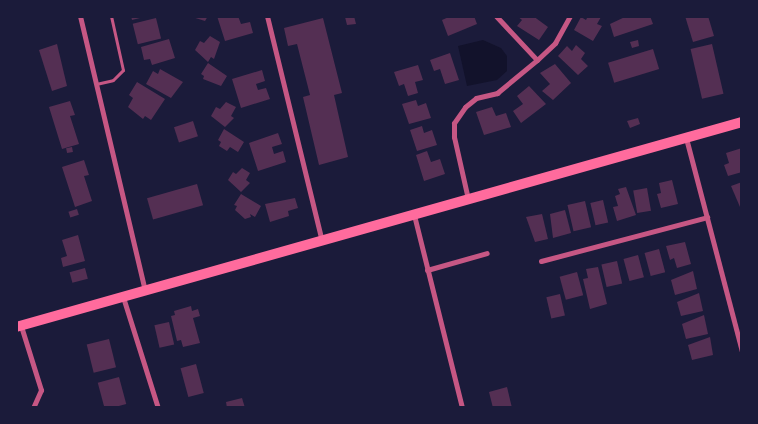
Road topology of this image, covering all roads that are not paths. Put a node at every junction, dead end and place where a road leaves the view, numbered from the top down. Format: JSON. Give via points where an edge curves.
{"nodes":[{"id":1,"x":80,"y":16,"type":"edge"},
{"id":2,"x":111,"y":16,"type":"edge"},
{"id":3,"x":267,"y":16,"type":"edge"},
{"id":4,"x":496,"y":16,"type":"edge"},
{"id":5,"x":570,"y":16,"type":"edge"},
{"id":6,"x":537,"y":60,"type":"junction"},
{"id":7,"x":96,"y":84,"type":"junction"},
{"id":8,"x":742,"y":122,"type":"edge"},
{"id":9,"x":686,"y":138,"type":"junction"},
{"id":10,"x":468,"y":200,"type":"junction"},
{"id":11,"x":414,"y":215,"type":"junction"},
{"id":12,"x":707,"y":217,"type":"junction"},
{"id":13,"x":322,"y":241,"type":"junction"},
{"id":14,"x":487,"y":253,"type":"dead end"},
{"id":15,"x":541,"y":261,"type":"dead end"},
{"id":16,"x":427,"y":270,"type":"junction"},
{"id":17,"x":145,"y":291,"type":"junction"},
{"id":18,"x":123,"y":297,"type":"junction"},
{"id":19,"x":19,"y":326,"type":"edge"},
{"id":20,"x":742,"y":351,"type":"edge"},
{"id":21,"x":33,"y":408,"type":"edge"},
{"id":22,"x":158,"y":408,"type":"edge"},
{"id":23,"x":462,"y":408,"type":"edge"}],
"edges":[{"from":1,"to":7,"type":"street"},
{"from":2,"to":7,"type":"lane","via":[[123,70],[113,80]]},
{"from":3,"to":13,"type":"street"},
{"from":4,"to":6,"type":"street"},
{"from":5,"to":6,"type":"street","via":[[555,43]]},
{"from":6,"to":10,"type":"street","via":[[497,93],[476,98],[454,123],[454,137]]},
{"from":7,"to":17,"type":"street"},
{"from":8,"to":9,"type":"main road"},
{"from":9,"to":10,"type":"main road"},
{"from":9,"to":12,"type":"street"},
{"from":10,"to":11,"type":"main road"},
{"from":11,"to":13,"type":"main road"},
{"from":11,"to":16,"type":"street"},
{"from":12,"to":15,"type":"street"},
{"from":12,"to":20,"type":"street"},
{"from":13,"to":17,"type":"main road"},
{"from":14,"to":16,"type":"street"},
{"from":16,"to":23,"type":"street"},
{"from":17,"to":18,"type":"main road"},
{"from":18,"to":19,"type":"main road"},
{"from":18,"to":22,"type":"street"},
{"from":19,"to":21,"type":"street","via":[[41,390]]}]}
